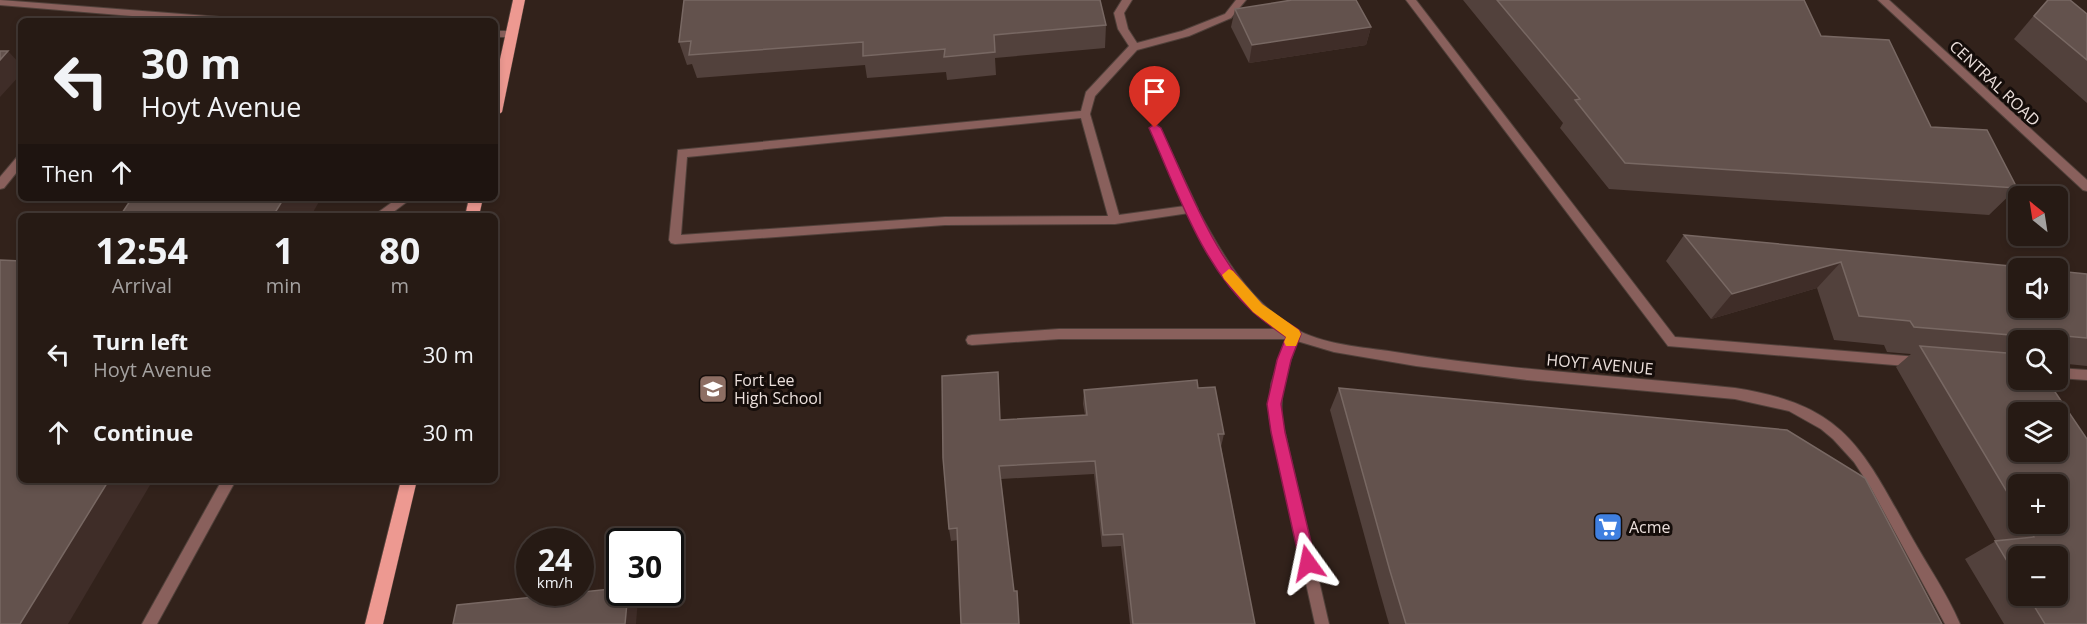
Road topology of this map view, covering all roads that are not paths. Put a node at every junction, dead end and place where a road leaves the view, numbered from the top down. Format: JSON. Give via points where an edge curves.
{"nodes":[{"id":1,"x":519,"y":0,"type":"edge"},
{"id":2,"x":1127,"y":0,"type":"edge"},
{"id":3,"x":1241,"y":0,"type":"edge"},
{"id":4,"x":1411,"y":0,"type":"edge"},
{"id":5,"x":1883,"y":0,"type":"edge"},
{"id":6,"x":0,"y":2,"type":"edge"},
{"id":7,"x":140,"y":18,"type":"edge"},
{"id":8,"x":498,"y":34,"type":"edge"},
{"id":9,"x":512,"y":34,"type":"junction"},
{"id":10,"x":1134,"y":47,"type":"junction"},
{"id":11,"x":498,"y":98,"type":"edge"},
{"id":12,"x":1085,"y":114,"type":"junction"},
{"id":13,"x":1155,"y":128,"type":"dead end"},
{"id":14,"x":18,"y":164,"type":"edge"},
{"id":15,"x":0,"y":185,"type":"edge"},
{"id":16,"x":2087,"y":187,"type":"edge"},
{"id":17,"x":402,"y":201,"type":"edge"},
{"id":18,"x":1192,"y":209,"type":"junction"},
{"id":19,"x":384,"y":213,"type":"edge"},
{"id":20,"x":1115,"y":220,"type":"junction"},
{"id":21,"x":1294,"y":334,"type":"junction"},
{"id":22,"x":972,"y":340,"type":"dead end"},
{"id":23,"x":1926,"y":362,"type":"edge"},
{"id":24,"x":2068,"y":374,"type":"edge"},
{"id":25,"x":2087,"y":375,"type":"edge"},
{"id":26,"x":227,"y":483,"type":"edge"},
{"id":27,"x":408,"y":483,"type":"edge"},
{"id":28,"x":149,"y":624,"type":"edge"},
{"id":29,"x":374,"y":624,"type":"edge"},
{"id":30,"x":1322,"y":624,"type":"edge"},
{"id":31,"x":1953,"y":624,"type":"edge"}],
"edges":[{"from":1,"to":9,"type":"main road"},
{"from":2,"to":10,"type":"street","via":[[1119,13]]},
{"from":3,"to":10,"type":"street","via":[[1228,16],[1185,34]]},
{"from":4,"to":23,"type":"street","via":[[1672,342]]},
{"from":5,"to":16,"type":"street","name":"CENTRAL ROAD"},
{"from":6,"to":7,"type":"street"},
{"from":8,"to":9,"type":"street"},
{"from":9,"to":11,"type":"main road"},
{"from":10,"to":12,"type":"street","via":[[1090,95]]},
{"from":12,"to":20,"type":"street"},
{"from":12,"to":20,"type":"street","via":[[682,153],[675,240],[945,220]]},
{"from":13,"to":18,"type":"street","name":"HOYT AVENUE"},
{"from":14,"to":15,"type":"street"},
{"from":17,"to":19,"type":"street"},
{"from":18,"to":20,"type":"street"},
{"from":18,"to":21,"type":"street","name":"HOYT AVENUE","via":[[1216,256],[1241,290],[1257,308]]},
{"from":21,"to":22,"type":"street","via":[[1059,334]]},
{"from":21,"to":30,"type":"street","via":[[1276,386],[1275,416]]},
{"from":21,"to":31,"type":"street","name":"HOYT AVENUE","via":[[1349,349],[1428,363],[1737,393],[1806,413],[1842,439],[1863,465]]},
{"from":24,"to":25,"type":"street"},
{"from":26,"to":28,"type":"street"},
{"from":27,"to":29,"type":"main road"}]}
